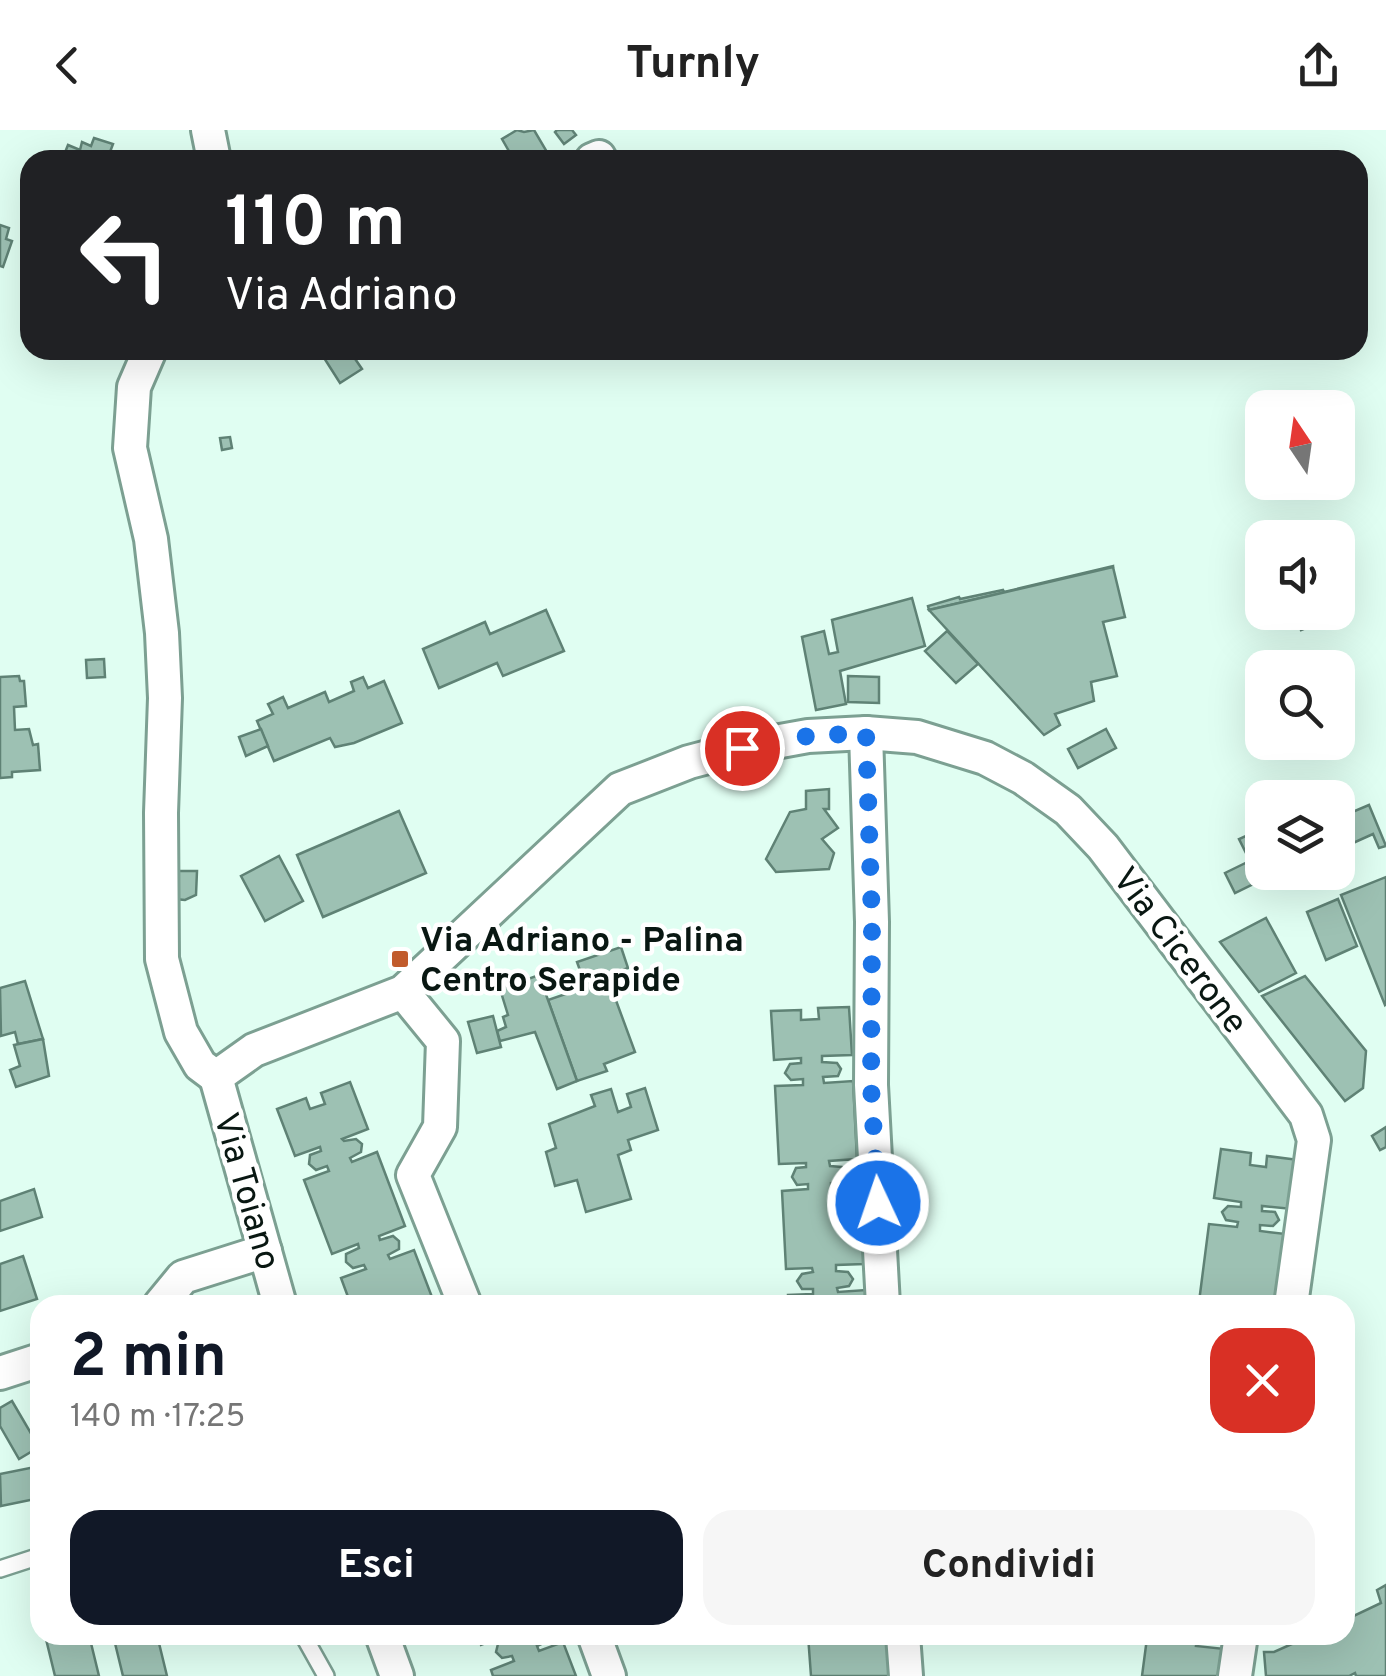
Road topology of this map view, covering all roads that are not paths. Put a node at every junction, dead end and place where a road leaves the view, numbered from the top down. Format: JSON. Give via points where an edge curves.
{"nodes":[{"id":1,"x":146,"y":360,"type":"edge"},
{"id":2,"x":866,"y":733,"type":"junction"},
{"id":3,"x":404,"y":992,"type":"junction"},
{"id":4,"x":216,"y":1077,"type":"junction"},
{"id":5,"x":265,"y":1250,"type":"junction"},
{"id":6,"x":168,"y":1295,"type":"edge"},
{"id":7,"x":277,"y":1295,"type":"edge"},
{"id":8,"x":462,"y":1295,"type":"edge"},
{"id":9,"x":882,"y":1295,"type":"edge"},
{"id":10,"x":1292,"y":1295,"type":"edge"},
{"id":11,"x":30,"y":1363,"type":"edge"},
{"id":12,"x":0,"y":1373,"type":"edge"},
{"id":13,"x":30,"y":1559,"type":"edge"},
{"id":14,"x":0,"y":1569,"type":"edge"},
{"id":15,"x":309,"y":1645,"type":"edge"},
{"id":16,"x":386,"y":1645,"type":"edge"},
{"id":17,"x":598,"y":1645,"type":"edge"},
{"id":18,"x":904,"y":1645,"type":"edge"},
{"id":19,"x":1240,"y":1645,"type":"edge"},
{"id":20,"x":326,"y":1676,"type":"edge"},
{"id":21,"x":397,"y":1676,"type":"edge"},
{"id":22,"x":609,"y":1676,"type":"edge"},
{"id":23,"x":906,"y":1676,"type":"edge"},
{"id":24,"x":1235,"y":1676,"type":"edge"}],
"edges":[{"from":1,"to":4,"type":"street","via":[[134,387],[130,448],[151,540],[162,633],[162,959],[181,1032],[200,1066]]},
{"from":2,"to":3,"type":"street","name":"Via Cicerone","via":[[742,748],[620,789]]},
{"from":2,"to":9,"type":"street","via":[[871,1086]]},
{"from":2,"to":10,"type":"street","name":"Via Cicerone","via":[[916,737],[985,758],[1068,810],[1103,847],[1306,1115],[1314,1140]]},
{"from":3,"to":4,"type":"street","via":[[254,1050]]},
{"from":3,"to":8,"type":"street","via":[[443,1041],[440,1127],[413,1175]]},
{"from":4,"to":5,"type":"street","name":"Via Toiano"},
{"from":5,"to":6,"type":"street","via":[[183,1277]]},
{"from":5,"to":7,"type":"street","name":"Via Toiano"},
{"from":11,"to":12,"type":"street"},
{"from":13,"to":14,"type":"lane"},
{"from":15,"to":20,"type":"lane"},
{"from":16,"to":21,"type":"street"},
{"from":17,"to":22,"type":"street"},
{"from":18,"to":23,"type":"street"},
{"from":19,"to":24,"type":"street"}]}
